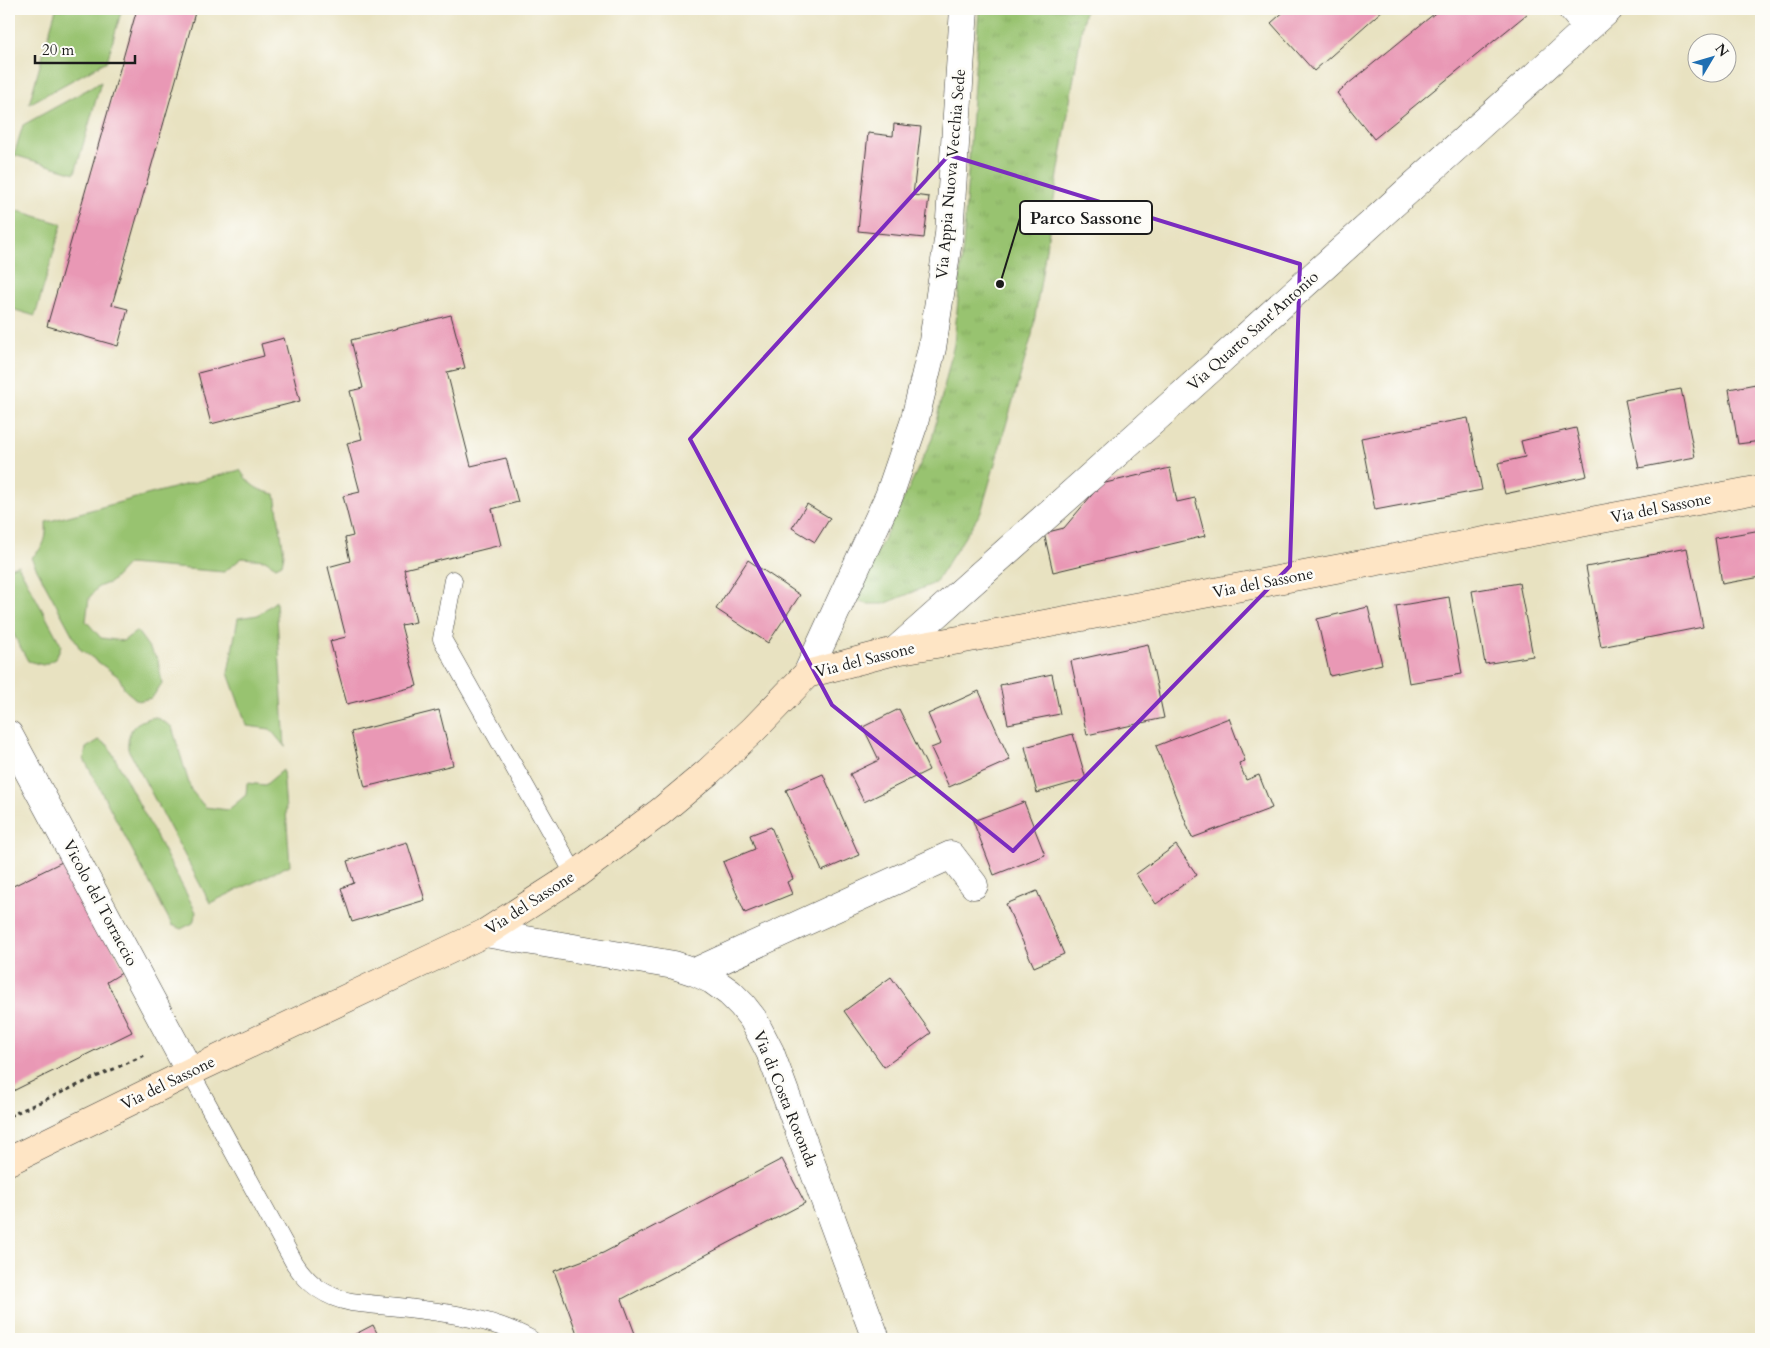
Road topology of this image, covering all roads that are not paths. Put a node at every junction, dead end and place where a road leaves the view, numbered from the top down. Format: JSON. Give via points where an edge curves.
{"nodes":[{"id":1,"x":964,"y":9,"type":"edge"},
{"id":2,"x":1609,"y":9,"type":"edge"},
{"id":3,"x":1580,"y":18,"type":"edge"},
{"id":4,"x":1761,"y":489,"type":"edge"},
{"id":5,"x":453,"y":580,"type":"dead end"},
{"id":6,"x":895,"y":651,"type":"junction"},
{"id":7,"x":807,"y":674,"type":"junction"},
{"id":8,"x":9,"y":735,"type":"edge"},
{"id":9,"x":575,"y":875,"type":"junction"},
{"id":10,"x":974,"y":885,"type":"dead end"},
{"id":11,"x":485,"y":933,"type":"junction"},
{"id":12,"x":695,"y":972,"type":"junction"},
{"id":13,"x":190,"y":1072,"type":"junction"},
{"id":14,"x":9,"y":1161,"type":"edge"},
{"id":15,"x":530,"y":1339,"type":"edge"},
{"id":16,"x":876,"y":1339,"type":"edge"}],
"edges":[{"from":1,"to":7,"type":"street","name":"Via Appia Nuova Vecchia Sede","via":[[949,234],[932,348],[914,423],[889,496]]},
{"from":2,"to":3,"type":"street","name":"Via Quarto Sant'Antonio"},
{"from":3,"to":6,"type":"street","name":"Via Quarto Sant'Antonio","via":[[1160,415]]},
{"from":4,"to":6,"type":"main road","name":"Via del Sassone"},
{"from":5,"to":9,"type":"lane","via":[[442,639]]},
{"from":6,"to":7,"type":"main road","name":"Via del Sassone"},
{"from":7,"to":9,"type":"main road","name":"Via del Sassone","via":[[708,772]]},
{"from":8,"to":13,"type":"street","name":"Vicolo del Torraccio"},
{"from":9,"to":11,"type":"main road","name":"Via del Sassone"},
{"from":10,"to":12,"type":"street","via":[[951,855]]},
{"from":11,"to":12,"type":"street","name":"Via di Costa Rotonda","via":[[674,964]]},
{"from":11,"to":13,"type":"main road","name":"Via del Sassone"},
{"from":12,"to":16,"type":"street","name":"Via di Costa Rotonda","via":[[730,992],[762,1036]]},
{"from":13,"to":14,"type":"main road","name":"Via del Sassone"},
{"from":13,"to":15,"type":"lane","via":[[295,1264],[315,1288],[340,1300],[466,1316],[502,1326]]}]}
